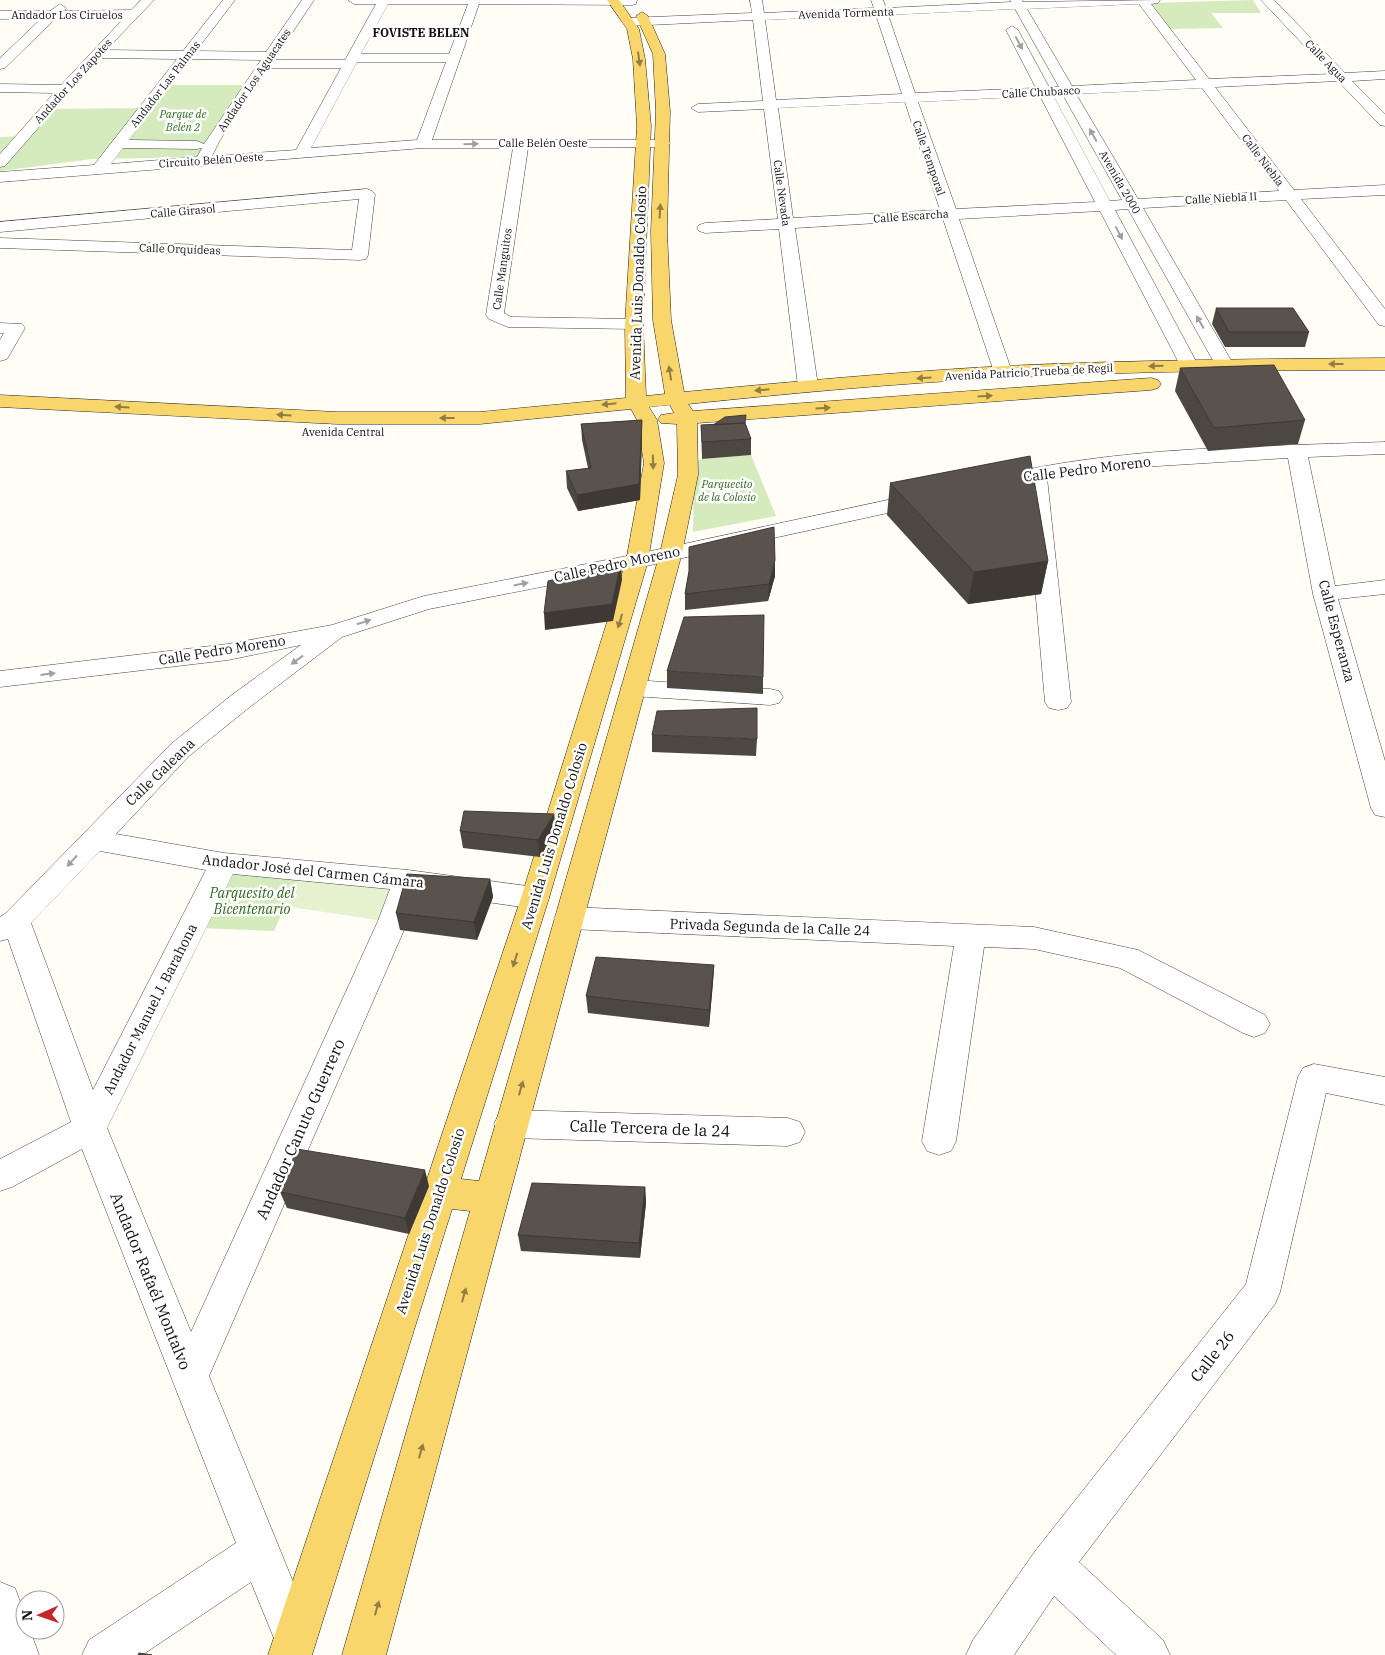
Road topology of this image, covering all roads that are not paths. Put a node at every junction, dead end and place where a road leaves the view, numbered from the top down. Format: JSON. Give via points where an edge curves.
{"nodes":[{"id":1,"x":68,"y":0,"type":"edge"},
{"id":2,"x":148,"y":0,"type":"edge"},
{"id":3,"x":229,"y":0,"type":"edge"},
{"id":4,"x":308,"y":0,"type":"edge"},
{"id":5,"x":354,"y":0,"type":"edge"},
{"id":6,"x":384,"y":0,"type":"edge"},
{"id":7,"x":1037,"y":0,"type":"edge"},
{"id":8,"x":1142,"y":0,"type":"edge"},
{"id":9,"x":1154,"y":0,"type":"edge"},
{"id":10,"x":1267,"y":0,"type":"edge"},
{"id":11,"x":474,"y":1,"type":"edge"},
{"id":12,"x":557,"y":1,"type":"edge"},
{"id":13,"x":1017,"y":2,"type":"edge"},
{"id":14,"x":997,"y":3,"type":"edge"},
{"id":15,"x":879,"y":6,"type":"edge"},
{"id":16,"x":629,"y":9,"type":"edge"},
{"id":17,"x":757,"y":9,"type":"edge"},
{"id":18,"x":135,"y":14,"type":"junction"},
{"id":19,"x":0,"y":15,"type":"edge"},
{"id":20,"x":55,"y":15,"type":"junction"},
{"id":21,"x":95,"y":54,"type":"junction"},
{"id":22,"x":188,"y":55,"type":"junction"},
{"id":23,"x":454,"y":58,"type":"junction"},
{"id":24,"x":267,"y":60,"type":"junction"},
{"id":25,"x":351,"y":61,"type":"junction"},
{"id":26,"x":0,"y":65,"type":"edge"},
{"id":27,"x":1385,"y":75,"type":"edge"},
{"id":28,"x":1341,"y":77,"type":"junction"},
{"id":29,"x":1205,"y":84,"type":"junction"},
{"id":30,"x":0,"y":88,"type":"edge"},
{"id":31,"x":65,"y":88,"type":"junction"},
{"id":32,"x":1068,"y":91,"type":"junction"},
{"id":33,"x":1045,"y":92,"type":"junction"},
{"id":34,"x":909,"y":99,"type":"junction"},
{"id":35,"x":770,"y":106,"type":"junction"},
{"id":36,"x":698,"y":108,"type":"dead end"},
{"id":37,"x":1385,"y":122,"type":"edge"},
{"id":38,"x":567,"y":128,"type":"dead end"},
{"id":39,"x":644,"y":135,"type":"junction"},
{"id":40,"x":213,"y":140,"type":"junction"},
{"id":41,"x":521,"y":143,"type":"junction"},
{"id":42,"x":559,"y":143,"type":"junction"},
{"id":43,"x":118,"y":144,"type":"junction"},
{"id":44,"x":422,"y":144,"type":"junction"},
{"id":45,"x":301,"y":153,"type":"junction"},
{"id":46,"x":202,"y":162,"type":"junction"},
{"id":47,"x":0,"y":163,"type":"edge"},
{"id":48,"x":100,"y":168,"type":"junction"},
{"id":49,"x":0,"y":177,"type":"edge"},
{"id":50,"x":1385,"y":190,"type":"edge"},
{"id":51,"x":1289,"y":195,"type":"junction"},
{"id":52,"x":1118,"y":203,"type":"junction"},
{"id":53,"x":948,"y":214,"type":"junction"},
{"id":54,"x":786,"y":224,"type":"junction"},
{"id":55,"x":0,"y":227,"type":"edge"},
{"id":56,"x":705,"y":228,"type":"dead end"},
{"id":57,"x":0,"y":243,"type":"edge"},
{"id":58,"x":360,"y":255,"type":"joint"},
{"id":59,"x":1385,"y":321,"type":"edge"},
{"id":60,"x":634,"y":324,"type":"junction"},
{"id":61,"x":0,"y":328,"type":"edge"},
{"id":62,"x":0,"y":355,"type":"edge"},
{"id":63,"x":1224,"y":364,"type":"junction"},
{"id":64,"x":1385,"y":364,"type":"edge"},
{"id":65,"x":1189,"y":365,"type":"junction"},
{"id":66,"x":1003,"y":372,"type":"junction"},
{"id":67,"x":1385,"y":382,"type":"edge"},
{"id":68,"x":808,"y":386,"type":"junction"},
{"id":69,"x":0,"y":401,"type":"edge"},
{"id":70,"x":681,"y":408,"type":"junction"},
{"id":71,"x":641,"y":411,"type":"junction"},
{"id":72,"x":0,"y":416,"type":"edge"},
{"id":73,"x":1385,"y":448,"type":"edge"},
{"id":74,"x":1297,"y":452,"type":"junction"},
{"id":75,"x":1038,"y":473,"type":"junction"},
{"id":76,"x":980,"y":486,"type":"edge"},
{"id":77,"x":941,"y":494,"type":"edge"},
{"id":78,"x":670,"y":552,"type":"junction"},
{"id":79,"x":638,"y":561,"type":"junction"},
{"id":80,"x":1385,"y":587,"type":"edge"},
{"id":81,"x":1326,"y":594,"type":"junction"},
{"id":82,"x":336,"y":631,"type":"junction"},
{"id":83,"x":0,"y":679,"type":"edge"},
{"id":84,"x":633,"y":688,"type":"junction"},
{"id":85,"x":770,"y":696,"type":"dead end"},
{"id":86,"x":1058,"y":702,"type":"dead end"},
{"id":87,"x":1379,"y":761,"type":"edge"},
{"id":88,"x":1385,"y":808,"type":"edge"},
{"id":89,"x":92,"y":840,"type":"junction"},
{"id":90,"x":224,"y":863,"type":"junction"},
{"id":91,"x":408,"y":880,"type":"junction"},
{"id":92,"x":536,"y":898,"type":"junction"},
{"id":93,"x":569,"y":918,"type":"junction"},
{"id":94,"x":8,"y":926,"type":"edge"},
{"id":95,"x":970,"y":935,"type":"junction"},
{"id":96,"x":1254,"y":1024,"type":"dead end"},
{"id":97,"x":1385,"y":1091,"type":"edge"},
{"id":98,"x":511,"y":1124,"type":"junction"},
{"id":99,"x":90,"y":1128,"type":"junction"},
{"id":100,"x":788,"y":1132,"type":"dead end"},
{"id":101,"x":939,"y":1141,"type":"dead end"},
{"id":102,"x":0,"y":1176,"type":"edge"},
{"id":103,"x":440,"y":1192,"type":"junction"},
{"id":104,"x":491,"y":1198,"type":"junction"},
{"id":105,"x":189,"y":1378,"type":"junction"},
{"id":106,"x":261,"y":1551,"type":"junction"},
{"id":107,"x":1051,"y":1565,"type":"junction"},
{"id":108,"x":0,"y":1603,"type":"edge"},
{"id":109,"x":293,"y":1646,"type":"edge"},
{"id":110,"x":18,"y":1655,"type":"edge"},
{"id":111,"x":104,"y":1655,"type":"edge"},
{"id":112,"x":364,"y":1655,"type":"edge"},
{"id":113,"x":988,"y":1655,"type":"edge"},
{"id":114,"x":1148,"y":1655,"type":"edge"}],
"edges":[{"from":1,"to":20,"type":"street"},
{"from":2,"to":18,"type":"street","name":"Andador Los Zapotes"},
{"from":3,"to":22,"type":"street","name":"Andador Las Palmas"},
{"from":4,"to":24,"type":"street","name":"Andador Los Aguacates"},
{"from":5,"to":6,"type":"street"},
{"from":6,"to":11,"type":"street"},
{"from":6,"to":25,"type":"street"},
{"from":7,"to":13,"type":"street","name":"Avenida Tormenta"},
{"from":8,"to":9,"type":"street","name":"Avenida Tormenta"},
{"from":8,"to":13,"type":"street","name":"Avenida Tormenta"},
{"from":8,"to":29,"type":"street","name":"Calle Niebla"},
{"from":10,"to":28,"type":"street","name":"Calle Agua"},
{"from":11,"to":12,"type":"street"},
{"from":11,"to":23,"type":"street"},
{"from":12,"to":16,"type":"street"},
{"from":13,"to":14,"type":"street","name":"Avenida Tormenta"},
{"from":13,"to":32,"type":"street","name":"Avenida 2000"},
{"from":14,"to":15,"type":"street","name":"Avenida Tormenta"},
{"from":14,"to":33,"type":"street","name":"Avenida 2000","one_way":true},
{"from":15,"to":17,"type":"street","name":"Avenida Tormenta"},
{"from":15,"to":34,"type":"street","name":"Calle Temporal"},
{"from":16,"to":17,"type":"street","name":"Avenida Tormenta"},
{"from":16,"to":39,"type":"main road","name":"Avenida Luis Donaldo Colosio","via":[[639,59]]},
{"from":17,"to":35,"type":"street","name":"Calle Nevada"},
{"from":18,"to":20,"type":"street","name":"Andador Los Ciruelos"},
{"from":18,"to":21,"type":"street","name":"Andador Los Zapotes"},
{"from":19,"to":20,"type":"street","name":"Andador Los Ciruelos"},
{"from":20,"to":26,"type":"street"},
{"from":21,"to":22,"type":"street"},
{"from":21,"to":31,"type":"street","name":"Andador Los Zapotes"},
{"from":22,"to":24,"type":"street"},
{"from":22,"to":43,"type":"street","name":"Andador Las Palmas"},
{"from":23,"to":25,"type":"street"},
{"from":23,"to":44,"type":"street"},
{"from":24,"to":25,"type":"street"},
{"from":24,"to":40,"type":"street","name":"Andador Los Aguacates"},
{"from":25,"to":45,"type":"street"},
{"from":27,"to":28,"type":"street","name":"Calle Chubasco"},
{"from":28,"to":29,"type":"street","name":"Calle Chubasco"},
{"from":28,"to":37,"type":"street","name":"Calle Agua"},
{"from":29,"to":32,"type":"street","name":"Calle Chubasco"},
{"from":29,"to":51,"type":"street","name":"Calle Niebla"},
{"from":30,"to":31,"type":"street"},
{"from":31,"to":47,"type":"street","name":"Andador Los Zapotes"},
{"from":32,"to":33,"type":"street","name":"Calle Chubasco"},
{"from":52,"to":32,"type":"street","name":"Avenida 2000","one_way":true},
{"from":33,"to":34,"type":"street","name":"Calle Chubasco"},
{"from":33,"to":52,"type":"street","name":"Avenida 2000"},
{"from":34,"to":35,"type":"street","name":"Calle Chubasco"},
{"from":34,"to":53,"type":"street","name":"Calle Temporal"},
{"from":35,"to":36,"type":"street","name":"Calle Chubasco"},
{"from":35,"to":54,"type":"street","name":"Calle Nevada"},
{"from":38,"to":42,"type":"street"},
{"from":39,"to":42,"type":"street","name":"Calle Belén Oeste"},
{"from":39,"to":60,"type":"main road","name":"Avenida Luis Donaldo Colosio"},
{"from":70,"to":39,"type":"main road","one_way":true,"via":[[662,320],[658,231]]},
{"from":40,"to":43,"type":"street","via":[[194,146]]},
{"from":40,"to":46,"type":"street","name":"Andador Los Aguacates"},
{"from":41,"to":42,"type":"street","name":"Calle Belén Oeste"},
{"from":44,"to":41,"type":"street","name":"Calle Belén Oeste","one_way":true},
{"from":41,"to":60,"type":"street","name":"Calle Manguitos","via":[[495,315],[508,322]]},
{"from":43,"to":48,"type":"street","name":"Andador Las Palmas"},
{"from":44,"to":45,"type":"street","name":"Circuito Belén Oeste"},
{"from":45,"to":46,"type":"street","name":"Circuito Belén Oeste"},
{"from":46,"to":48,"type":"street","name":"Circuito Belén Oeste"},
{"from":48,"to":49,"type":"street","name":"Circuito Belén Oeste"},
{"from":50,"to":51,"type":"street","name":"Calle Niebla II"},
{"from":51,"to":52,"type":"street","name":"Calle Niebla II"},
{"from":51,"to":59,"type":"street","name":"Calle Niebla"},
{"from":52,"to":53,"type":"street","name":"Calle Escarcha"},
{"from":63,"to":52,"type":"street","name":"Avenida 2000","one_way":true},
{"from":52,"to":65,"type":"street","name":"Avenida 2000","one_way":true},
{"from":53,"to":54,"type":"street","name":"Calle Escarcha"},
{"from":53,"to":66,"type":"street","name":"Calle Temporal"},
{"from":54,"to":56,"type":"street","name":"Calle Escarcha"},
{"from":54,"to":68,"type":"street","name":"Calle Nevada"},
{"from":55,"to":58,"type":"street","name":"Calle Girasol","via":[[367,194]]},
{"from":57,"to":58,"type":"street","name":"Calle Orquídeas"},
{"from":60,"to":71,"type":"main road","name":"Avenida Luis Donaldo Colosio"},
{"from":61,"to":62,"type":"street","via":[[16,328]]},
{"from":64,"to":63,"type":"main road","name":"Avenida Patricio Trueba de Regil","one_way":true},
{"from":63,"to":65,"type":"main road","name":"Avenida Patricio Trueba de Regil"},
{"from":65,"to":66,"type":"main road","name":"Avenida Patricio Trueba de Regil","one_way":true},
{"from":66,"to":68,"type":"main road","name":"Avenida Patricio Trueba de Regil","one_way":true},
{"from":70,"to":67,"type":"main road","name":"Avenida Patricio Trueba de Regil","one_way":true,"via":[[1209,380]]},
{"from":68,"to":70,"type":"main road","name":"Avenida Patricio Trueba de Regil","one_way":true},
{"from":71,"to":69,"type":"main road","name":"Avenida Central","one_way":true,"via":[[480,418],[337,418]]},
{"from":70,"to":71,"type":"main road","name":"Avenida Central"},
{"from":70,"to":78,"type":"main road","via":[[688,475]]},
{"from":71,"to":72,"type":"main road","name":"Avenida Central","via":[[460,432],[317,433]]},
{"from":71,"to":79,"type":"main road","name":"Avenida Luis Donaldo Colosio","one_way":true,"via":[[654,463]]},
{"from":73,"to":74,"type":"street","name":"Calle Pedro Moreno"},
{"from":74,"to":75,"type":"street","name":"Calle Pedro Moreno","via":[[1115,462]]},
{"from":74,"to":81,"type":"street","name":"Calle Esperanza"},
{"from":75,"to":76,"type":"street","name":"Calle Pedro Moreno"},
{"from":75,"to":86,"type":"street","via":[[1036,483]]},
{"from":77,"to":78,"type":"street","name":"Calle Pedro Moreno"},
{"from":78,"to":79,"type":"street","name":"Calle Pedro Moreno"},
{"from":78,"to":84,"type":"main road"},
{"from":82,"to":79,"type":"street","name":"Calle Pedro Moreno","one_way":true,"via":[[424,603]]},
{"from":79,"to":92,"type":"main road","name":"Avenida Luis Donaldo Colosio","one_way":true},
{"from":80,"to":81,"type":"street"},
{"from":81,"to":87,"type":"street","name":"Calle Esperanza"},
{"from":83,"to":82,"type":"street","name":"Calle Pedro Moreno","one_way":true,"via":[[228,652]]},
{"from":82,"to":89,"type":"street","name":"Calle Galeana","one_way":true,"via":[[180,750]]},
{"from":84,"to":85,"type":"street"},
{"from":84,"to":93,"type":"main road"},
{"from":87,"to":88,"type":"street","name":"Calle Esperanza"},
{"from":89,"to":90,"type":"street","name":"Andador José del Carmen Cámara"},
{"from":89,"to":94,"type":"street","name":"Calle Galeana","one_way":true},
{"from":90,"to":91,"type":"street","name":"Andador José del Carmen Cámara"},
{"from":90,"to":99,"type":"street","name":"Andador Manuel J. Barahona"},
{"from":91,"to":92,"type":"street","name":"Andador José del Carmen Cámara"},
{"from":91,"to":105,"type":"street","name":"Andador Canuto Guerrero","via":[[393,921]]},
{"from":92,"to":103,"type":"main road","name":"Avenida Luis Donaldo Colosio","one_way":true},
{"from":93,"to":95,"type":"street","name":"Privada Segunda de la Calle 24"},
{"from":98,"to":93,"type":"main road","one_way":true},
{"from":94,"to":99,"type":"street","name":"Andador Rafaél Montalvo"},
{"from":95,"to":96,"type":"street","name":"Privada Segunda de la Calle 24","via":[[1034,938],[1127,958]]},
{"from":95,"to":101,"type":"street"},
{"from":97,"to":107,"type":"street","name":"Calle 26","via":[[1314,1077],[1262,1292]]},
{"from":98,"to":100,"type":"street","name":"Calle Tercera de la 24"},
{"from":98,"to":104,"type":"main road"},
{"from":99,"to":102,"type":"street"},
{"from":99,"to":105,"type":"street","name":"Andador Rafaél Montalvo"},
{"from":103,"to":104,"type":"main road"},
{"from":103,"to":109,"type":"main road","name":"Avenida Luis Donaldo Colosio"},
{"from":112,"to":104,"type":"main road","one_way":true},
{"from":105,"to":106,"type":"street","name":"Andador Rafaél Montalvo"},
{"from":106,"to":109,"type":"street","name":"Andador Rafaél Montalvo"},
{"from":106,"to":111,"type":"street"},
{"from":107,"to":113,"type":"street","name":"Calle 26"},
{"from":107,"to":114,"type":"street"},
{"from":108,"to":110,"type":"street"}]}
